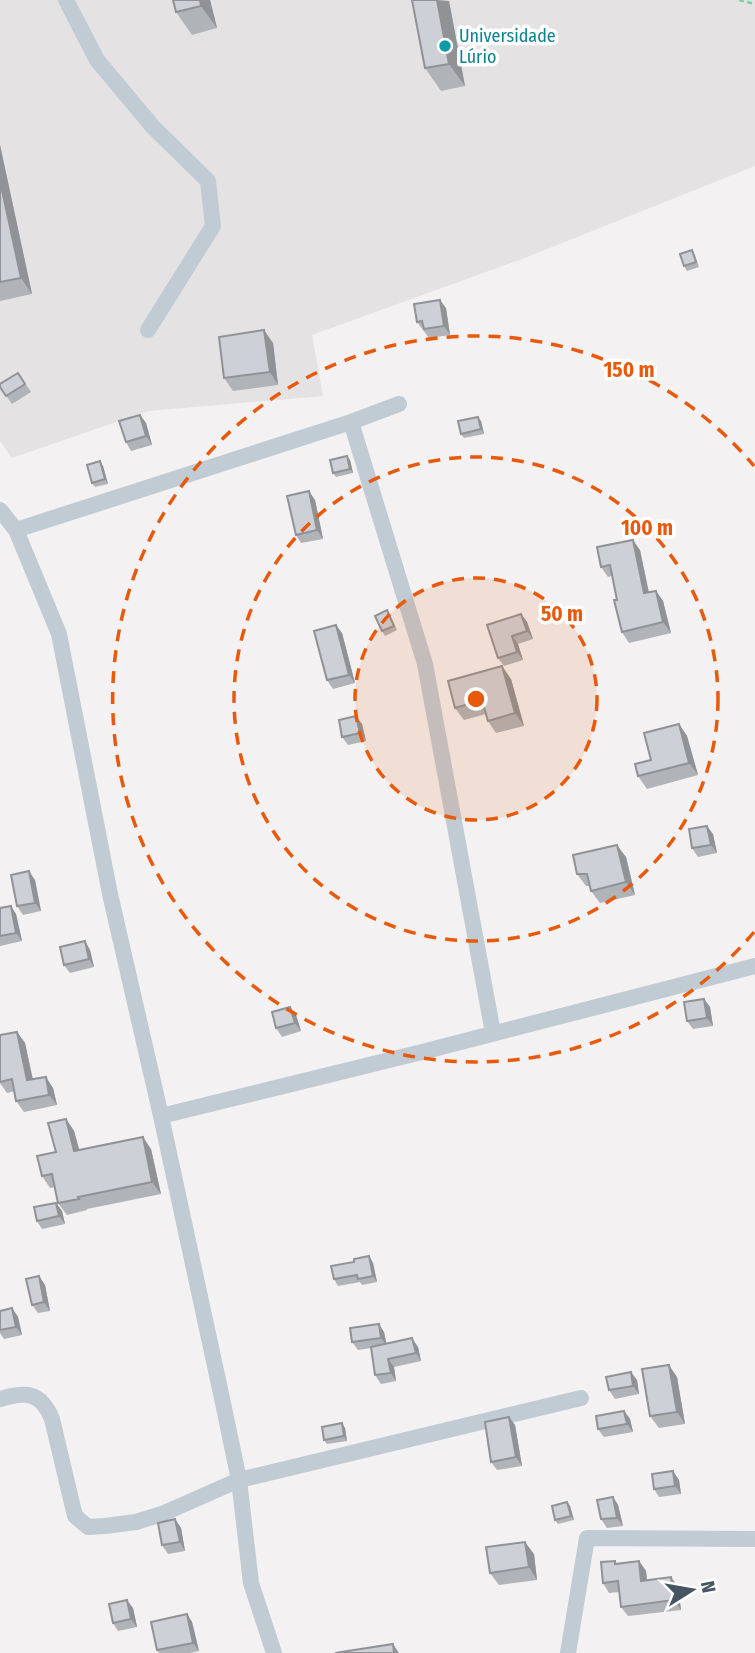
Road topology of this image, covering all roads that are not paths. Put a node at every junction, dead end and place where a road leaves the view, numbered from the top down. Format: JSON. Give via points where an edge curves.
{"nodes":[{"id":1,"x":66,"y":0,"type":"edge"},
{"id":2,"x":148,"y":330,"type":"dead end"},
{"id":3,"x":400,"y":404,"type":"dead end"},
{"id":4,"x":351,"y":422,"type":"junction"},
{"id":5,"x":0,"y":510,"type":"edge"},
{"id":6,"x":16,"y":530,"type":"junction"},
{"id":7,"x":755,"y":966,"type":"edge"},
{"id":8,"x":493,"y":1033,"type":"junction"},
{"id":9,"x":161,"y":1116,"type":"junction"},
{"id":10,"x":581,"y":1398,"type":"dead end"},
{"id":11,"x":0,"y":1399,"type":"edge"},
{"id":12,"x":239,"y":1480,"type":"junction"},
{"id":13,"x":755,"y":1538,"type":"edge"},
{"id":14,"x":274,"y":1653,"type":"edge"},
{"id":15,"x":568,"y":1653,"type":"edge"}],
"edges":[{"from":1,"to":2,"type":"street","via":[[97,60],[153,127],[208,181],[213,226]]},
{"from":3,"to":4,"type":"street"},
{"from":4,"to":6,"type":"street"},
{"from":4,"to":8,"type":"street","via":[[425,664]]},
{"from":5,"to":6,"type":"street"},
{"from":6,"to":9,"type":"street","via":[[59,634],[110,894]]},
{"from":7,"to":8,"type":"street"},
{"from":8,"to":9,"type":"street"},
{"from":9,"to":12,"type":"street"},
{"from":10,"to":12,"type":"street"},
{"from":11,"to":12,"type":"street","via":[[17,1394],[35,1397],[46,1405],[75,1517],[88,1527],[162,1514]]},
{"from":12,"to":14,"type":"street","via":[[251,1583]]},
{"from":13,"to":15,"type":"street","via":[[587,1538]]}]}
